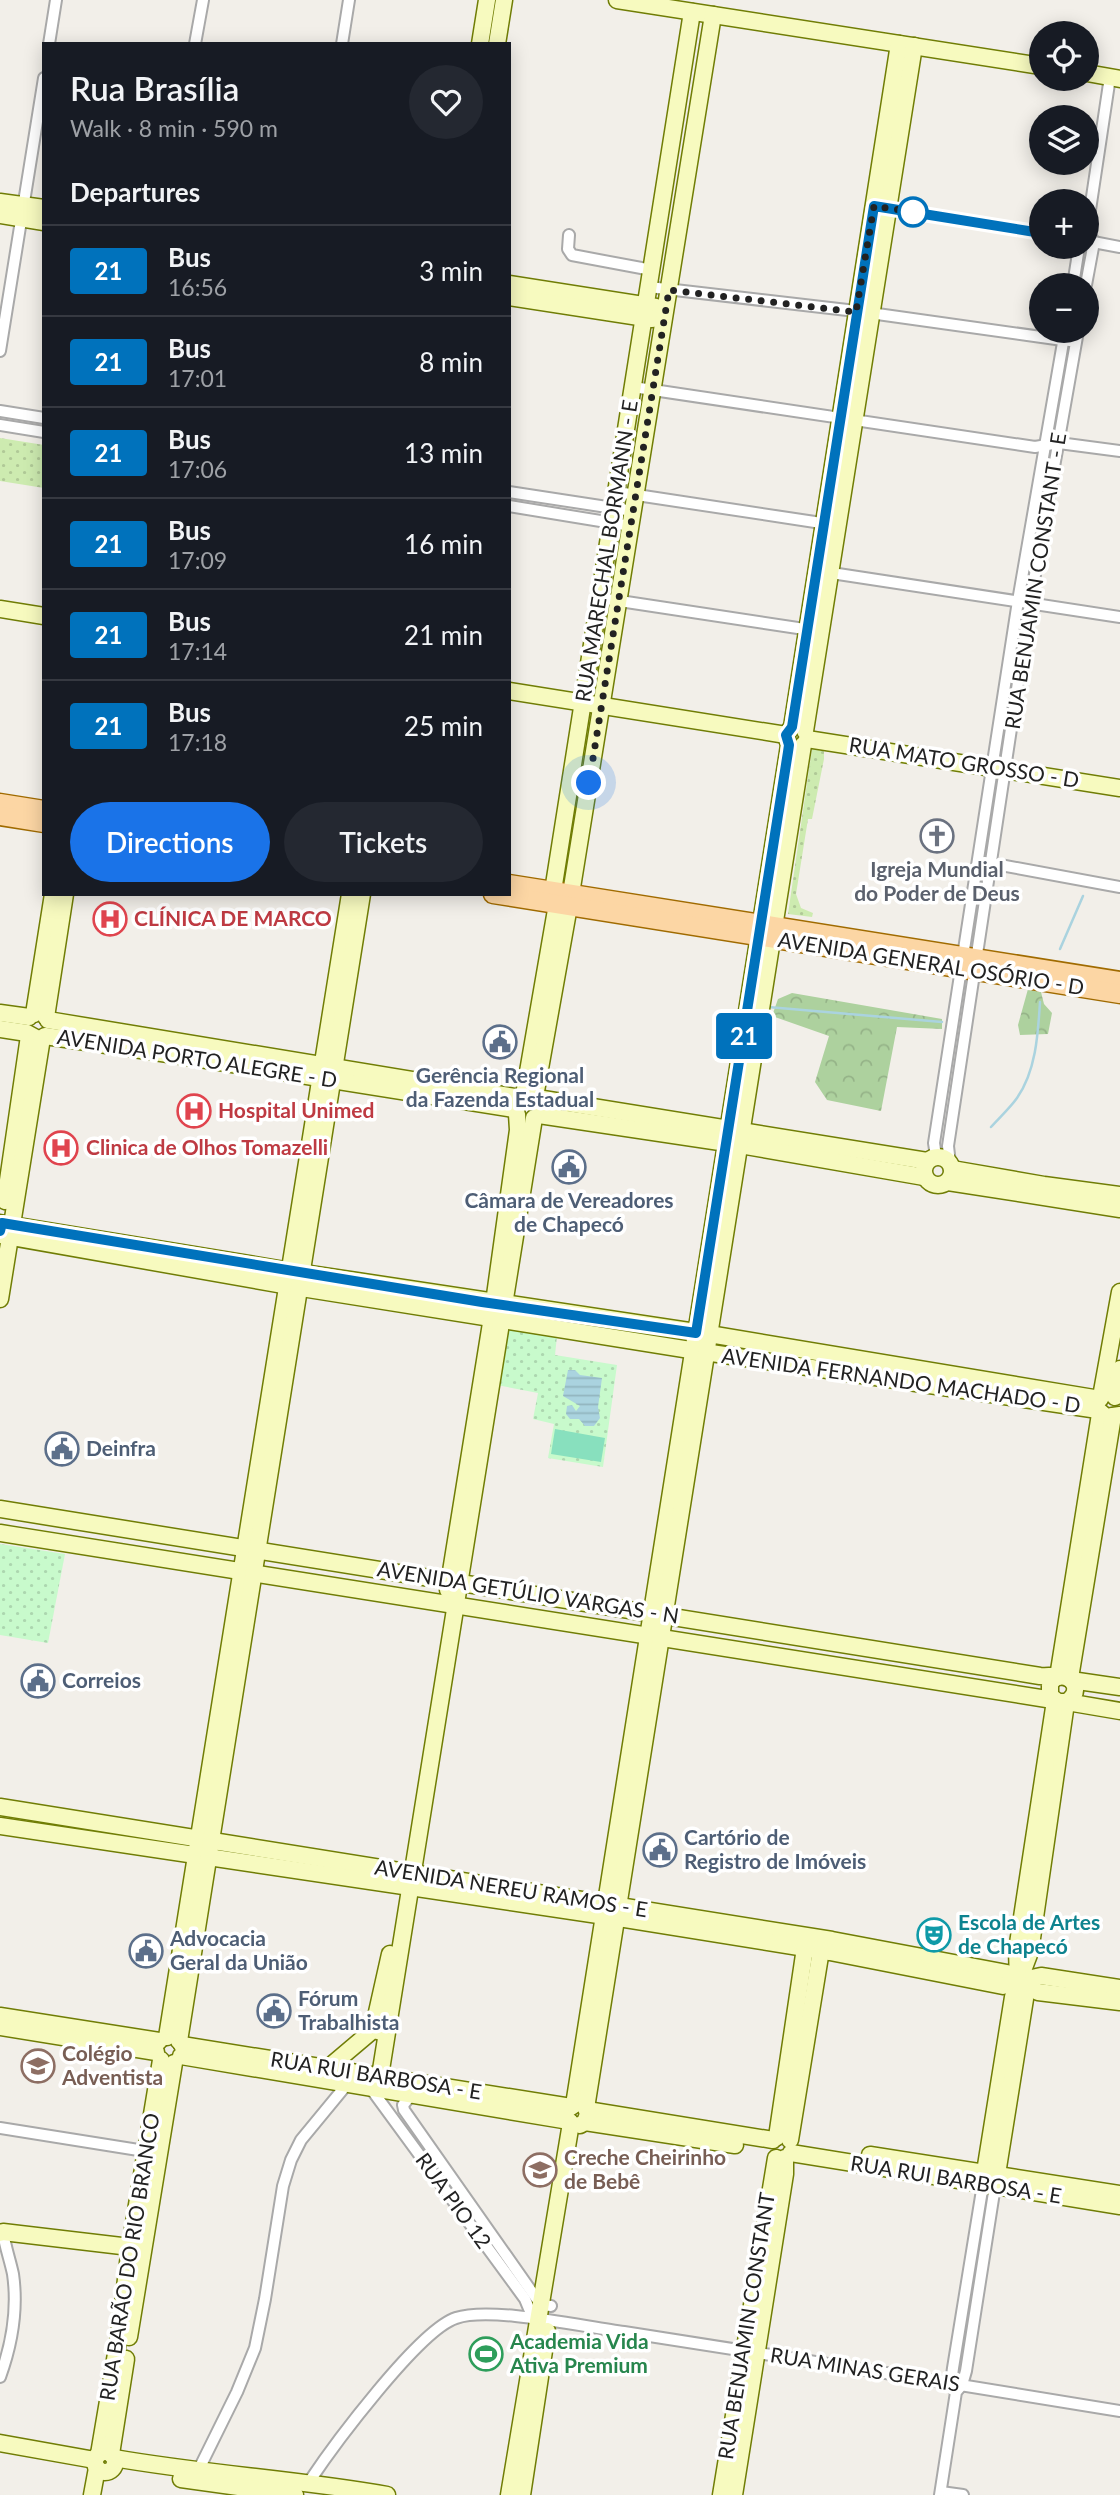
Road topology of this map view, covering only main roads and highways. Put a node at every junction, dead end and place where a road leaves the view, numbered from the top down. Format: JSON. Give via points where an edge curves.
{"nodes":[{"id":1,"x":0,"y":803,"type":"edge"},
{"id":2,"x":42,"y":810,"type":"edge"},
{"id":3,"x":0,"y":816,"type":"edge"},
{"id":4,"x":42,"y":823,"type":"edge"},
{"id":5,"x":511,"y":885,"type":"edge"},
{"id":6,"x":511,"y":895,"type":"edge"},
{"id":7,"x":563,"y":899,"type":"junction"},
{"id":8,"x":969,"y":963,"type":"junction"},
{"id":9,"x":1120,"y":981,"type":"edge"},
{"id":10,"x":1120,"y":994,"type":"edge"}],
"edges":[{"from":1,"to":2,"type":"main road"},
{"from":3,"to":4,"type":"main road"},
{"from":5,"to":7,"type":"main road","name":"AVENIDA GENERAL OSÓRIO - D"},
{"from":6,"to":7,"type":"main road","name":"AVENIDA GENERAL OSÓRIO - D"},
{"from":7,"to":8,"type":"main road","name":"AVENIDA GENERAL OSÓRIO - D"},
{"from":8,"to":9,"type":"main road","name":"AVENIDA GENERAL OSÓRIO - D"},
{"from":8,"to":10,"type":"main road","name":"AVENIDA GENERAL OSÓRIO - D"}]}
